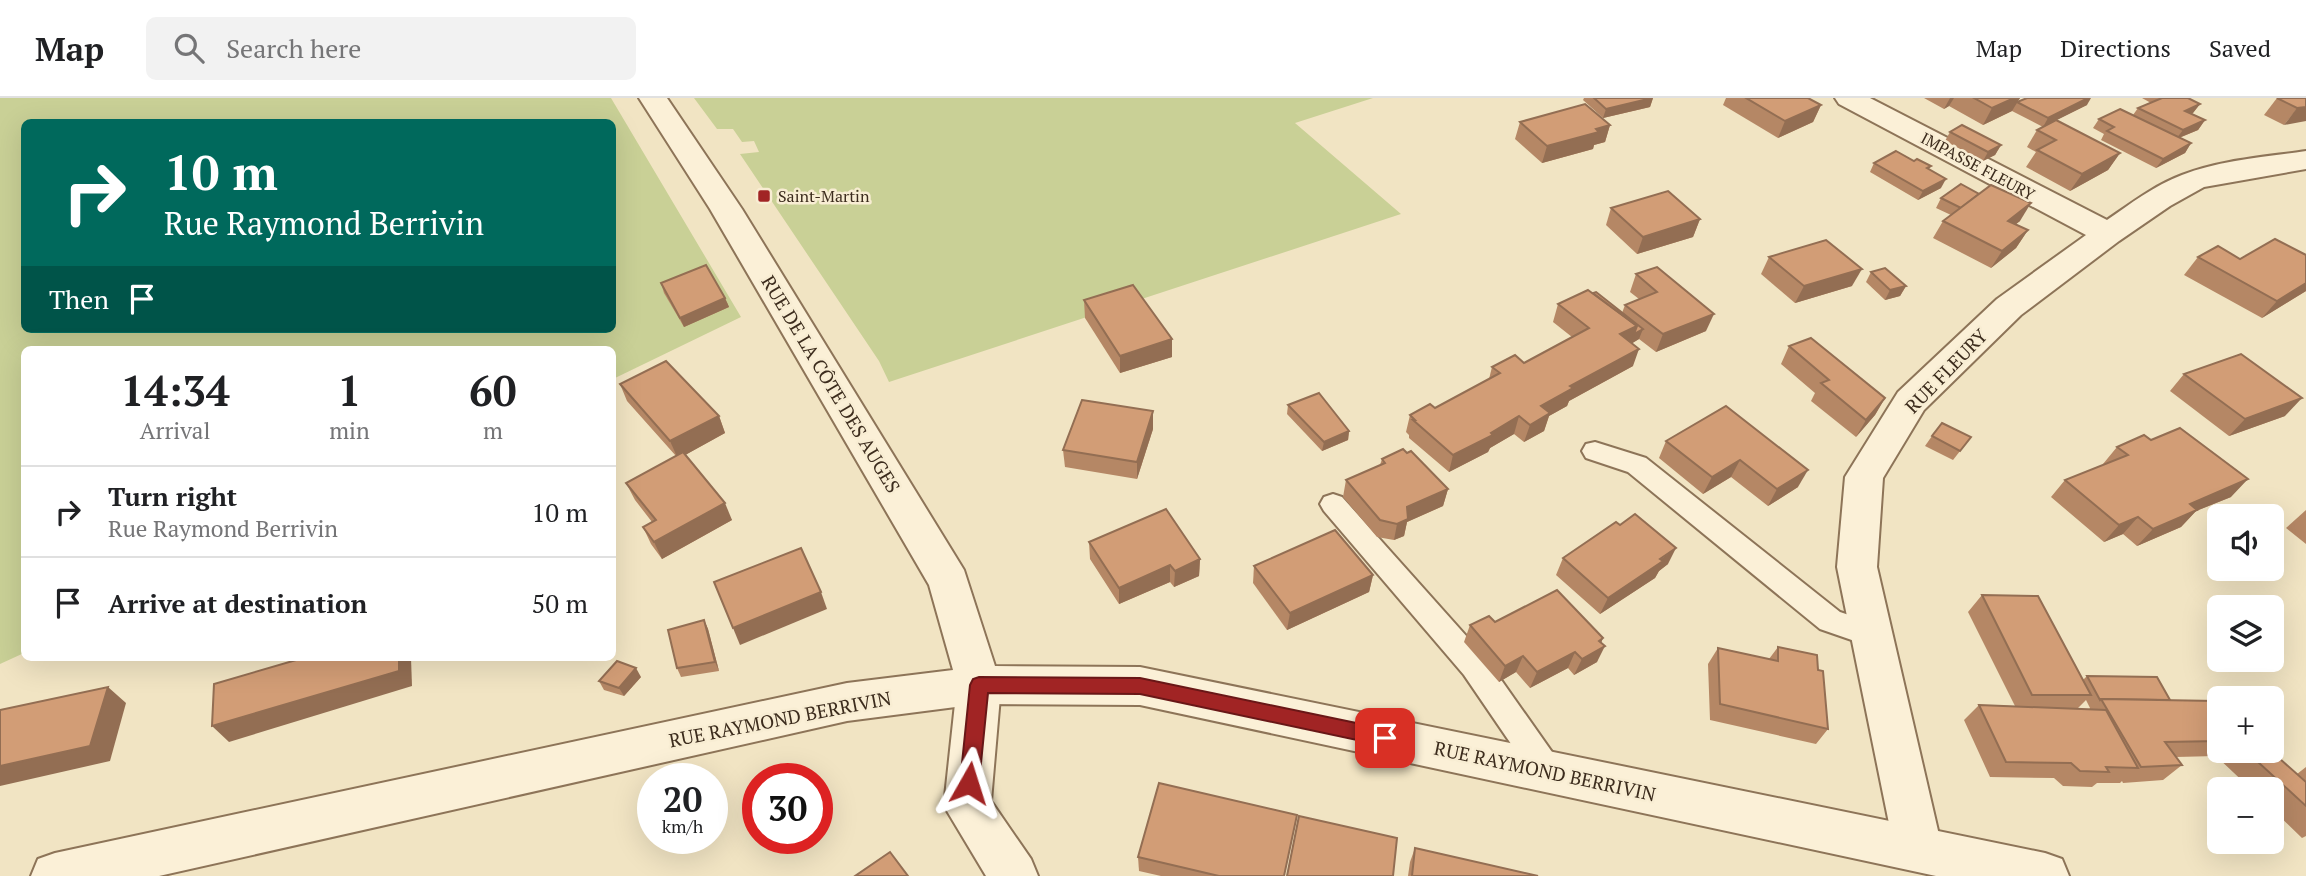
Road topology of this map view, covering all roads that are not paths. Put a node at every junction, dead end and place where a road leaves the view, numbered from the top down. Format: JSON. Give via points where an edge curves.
{"nodes":[{"id":1,"x":653,"y":98,"type":"edge"},
{"id":2,"x":1849,"y":98,"type":"edge"},
{"id":3,"x":2306,"y":160,"type":"edge"},
{"id":4,"x":2108,"y":234,"type":"junction"},
{"id":5,"x":1595,"y":451,"type":"dead end"},
{"id":6,"x":1333,"y":504,"type":"dead end"},
{"id":7,"x":1872,"y":635,"type":"junction"},
{"id":8,"x":979,"y":685,"type":"junction"},
{"id":9,"x":1548,"y":772,"type":"junction"},
{"id":10,"x":1918,"y":848,"type":"junction"},
{"id":11,"x":1996,"y":870,"type":"edge"},
{"id":12,"x":55,"y":876,"type":"edge"},
{"id":13,"x":1014,"y":876,"type":"edge"},
{"id":14,"x":2045,"y":876,"type":"edge"}],
"edges":[{"from":1,"to":8,"type":"street","name":"RUE DE LA CÔTE DES AUGES","via":[[726,209],[949,582]]},
{"from":2,"to":4,"type":"street","name":"IMPASSE FLEURY"},
{"from":3,"to":4,"type":"street","name":"RUE FLEURY","via":[[2193,181]]},
{"from":4,"to":7,"type":"street","name":"RUE FLEURY","via":[[2009,307],[1911,401],[1864,477],[1857,567]]},
{"from":5,"to":7,"type":"lane","via":[[1637,465],[1830,621]]},
{"from":6,"to":9,"type":"lane","via":[[1482,674]]},
{"from":7,"to":10,"type":"street","name":"RUE FLEURY"},
{"from":8,"to":9,"type":"street","name":"RUE RAYMOND BERRIVIN","via":[[1140,686]]},
{"from":8,"to":12,"type":"street","name":"RUE RAYMOND BERRIVIN","via":[[846,702]]},
{"from":8,"to":13,"type":"street","via":[[967,806]]},
{"from":9,"to":10,"type":"street","name":"RUE RAYMOND BERRIVIN"},
{"from":10,"to":11,"type":"street","name":"RUE RAYMOND BERRIVIN"},
{"from":11,"to":14,"type":"street","name":"RUE RAYMOND BERRIVIN"}]}
